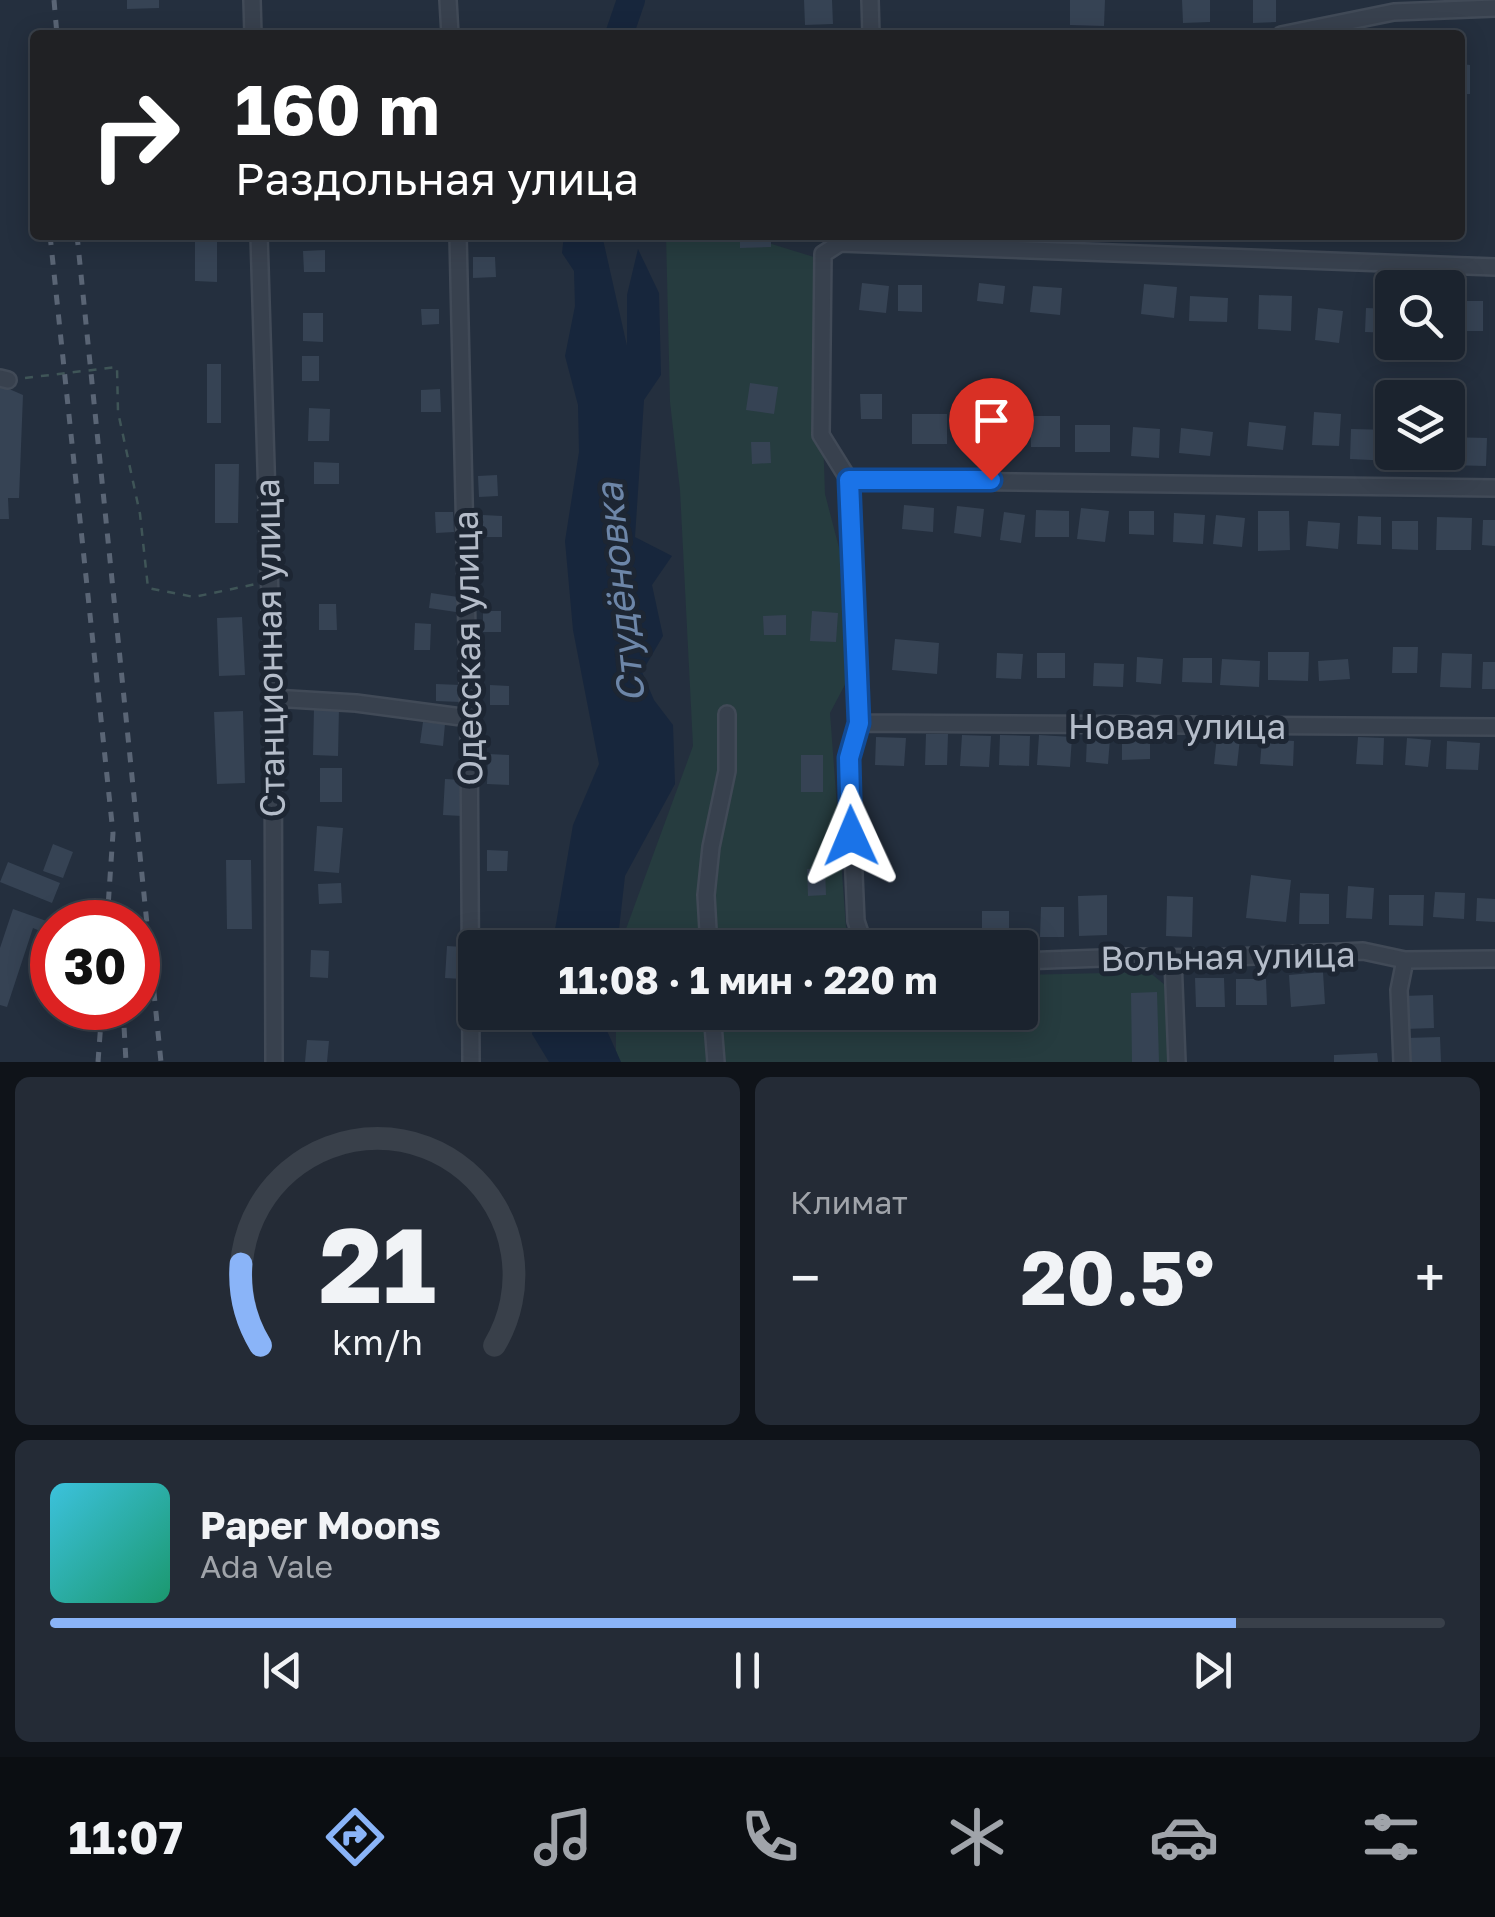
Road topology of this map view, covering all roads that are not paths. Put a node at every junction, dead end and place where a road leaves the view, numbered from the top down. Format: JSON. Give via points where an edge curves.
{"nodes":[{"id":1,"x":252,"y":0,"type":"edge"},
{"id":2,"x":448,"y":0,"type":"edge"},
{"id":3,"x":870,"y":0,"type":"edge"},
{"id":4,"x":1495,"y":8,"type":"edge"},
{"id":5,"x":253,"y":30,"type":"edge"},
{"id":6,"x":450,"y":30,"type":"edge"},
{"id":7,"x":871,"y":30,"type":"edge"},
{"id":8,"x":1306,"y":30,"type":"edge"},
{"id":9,"x":259,"y":240,"type":"edge"},
{"id":10,"x":458,"y":240,"type":"edge"},
{"id":11,"x":839,"y":240,"type":"edge"},
{"id":12,"x":863,"y":240,"type":"edge"},
{"id":13,"x":1495,"y":267,"type":"edge"},
{"id":14,"x":849,"y":480,"type":"junction"},
{"id":15,"x":1495,"y":488,"type":"edge"},
{"id":16,"x":273,"y":698,"type":"junction"},
{"id":17,"x":728,"y":714,"type":"dead end"},
{"id":18,"x":469,"y":718,"type":"junction"},
{"id":19,"x":859,"y":723,"type":"junction"},
{"id":20,"x":1495,"y":727,"type":"edge"},
{"id":21,"x":708,"y":930,"type":"edge"},
{"id":22,"x":859,"y":930,"type":"edge"},
{"id":23,"x":1495,"y":959,"type":"edge"},
{"id":24,"x":1038,"y":960,"type":"edge"},
{"id":25,"x":1173,"y":960,"type":"junction"},
{"id":26,"x":1405,"y":960,"type":"junction"},
{"id":27,"x":713,"y":1030,"type":"edge"},
{"id":28,"x":274,"y":1062,"type":"edge"},
{"id":29,"x":471,"y":1062,"type":"edge"},
{"id":30,"x":716,"y":1062,"type":"edge"},
{"id":31,"x":1177,"y":1062,"type":"edge"},
{"id":32,"x":1402,"y":1062,"type":"edge"}],
"edges":[{"from":1,"to":5,"type":"street"},
{"from":2,"to":6,"type":"street"},
{"from":3,"to":7,"type":"street"},
{"from":4,"to":8,"type":"street","via":[[1394,12]]},
{"from":9,"to":16,"type":"street","name":"Станционная улица"},
{"from":10,"to":18,"type":"street","name":"Одесская улица"},
{"from":11,"to":14,"type":"street","via":[[823,254],[820,435]]},
{"from":12,"to":13,"type":"street"},
{"from":14,"to":15,"type":"street"},
{"from":14,"to":19,"type":"street"},
{"from":16,"to":18,"type":"street"},
{"from":16,"to":28,"type":"street","name":"Станционная улица"},
{"from":17,"to":21,"type":"street","via":[[728,771],[710,847]]},
{"from":18,"to":29,"type":"street","name":"Одесская улица"},
{"from":19,"to":20,"type":"street","name":"Новая улица"},
{"from":19,"to":22,"type":"street","via":[[849,758]]},
{"from":23,"to":26,"type":"street","name":"Вольная улица"},
{"from":24,"to":25,"type":"street","name":"Вольная улица"},
{"from":25,"to":26,"type":"street","name":"Вольная улица","via":[[1364,951]]},
{"from":25,"to":31,"type":"street"},
{"from":26,"to":32,"type":"street","via":[[1399,990]]},
{"from":27,"to":30,"type":"street"}]}
